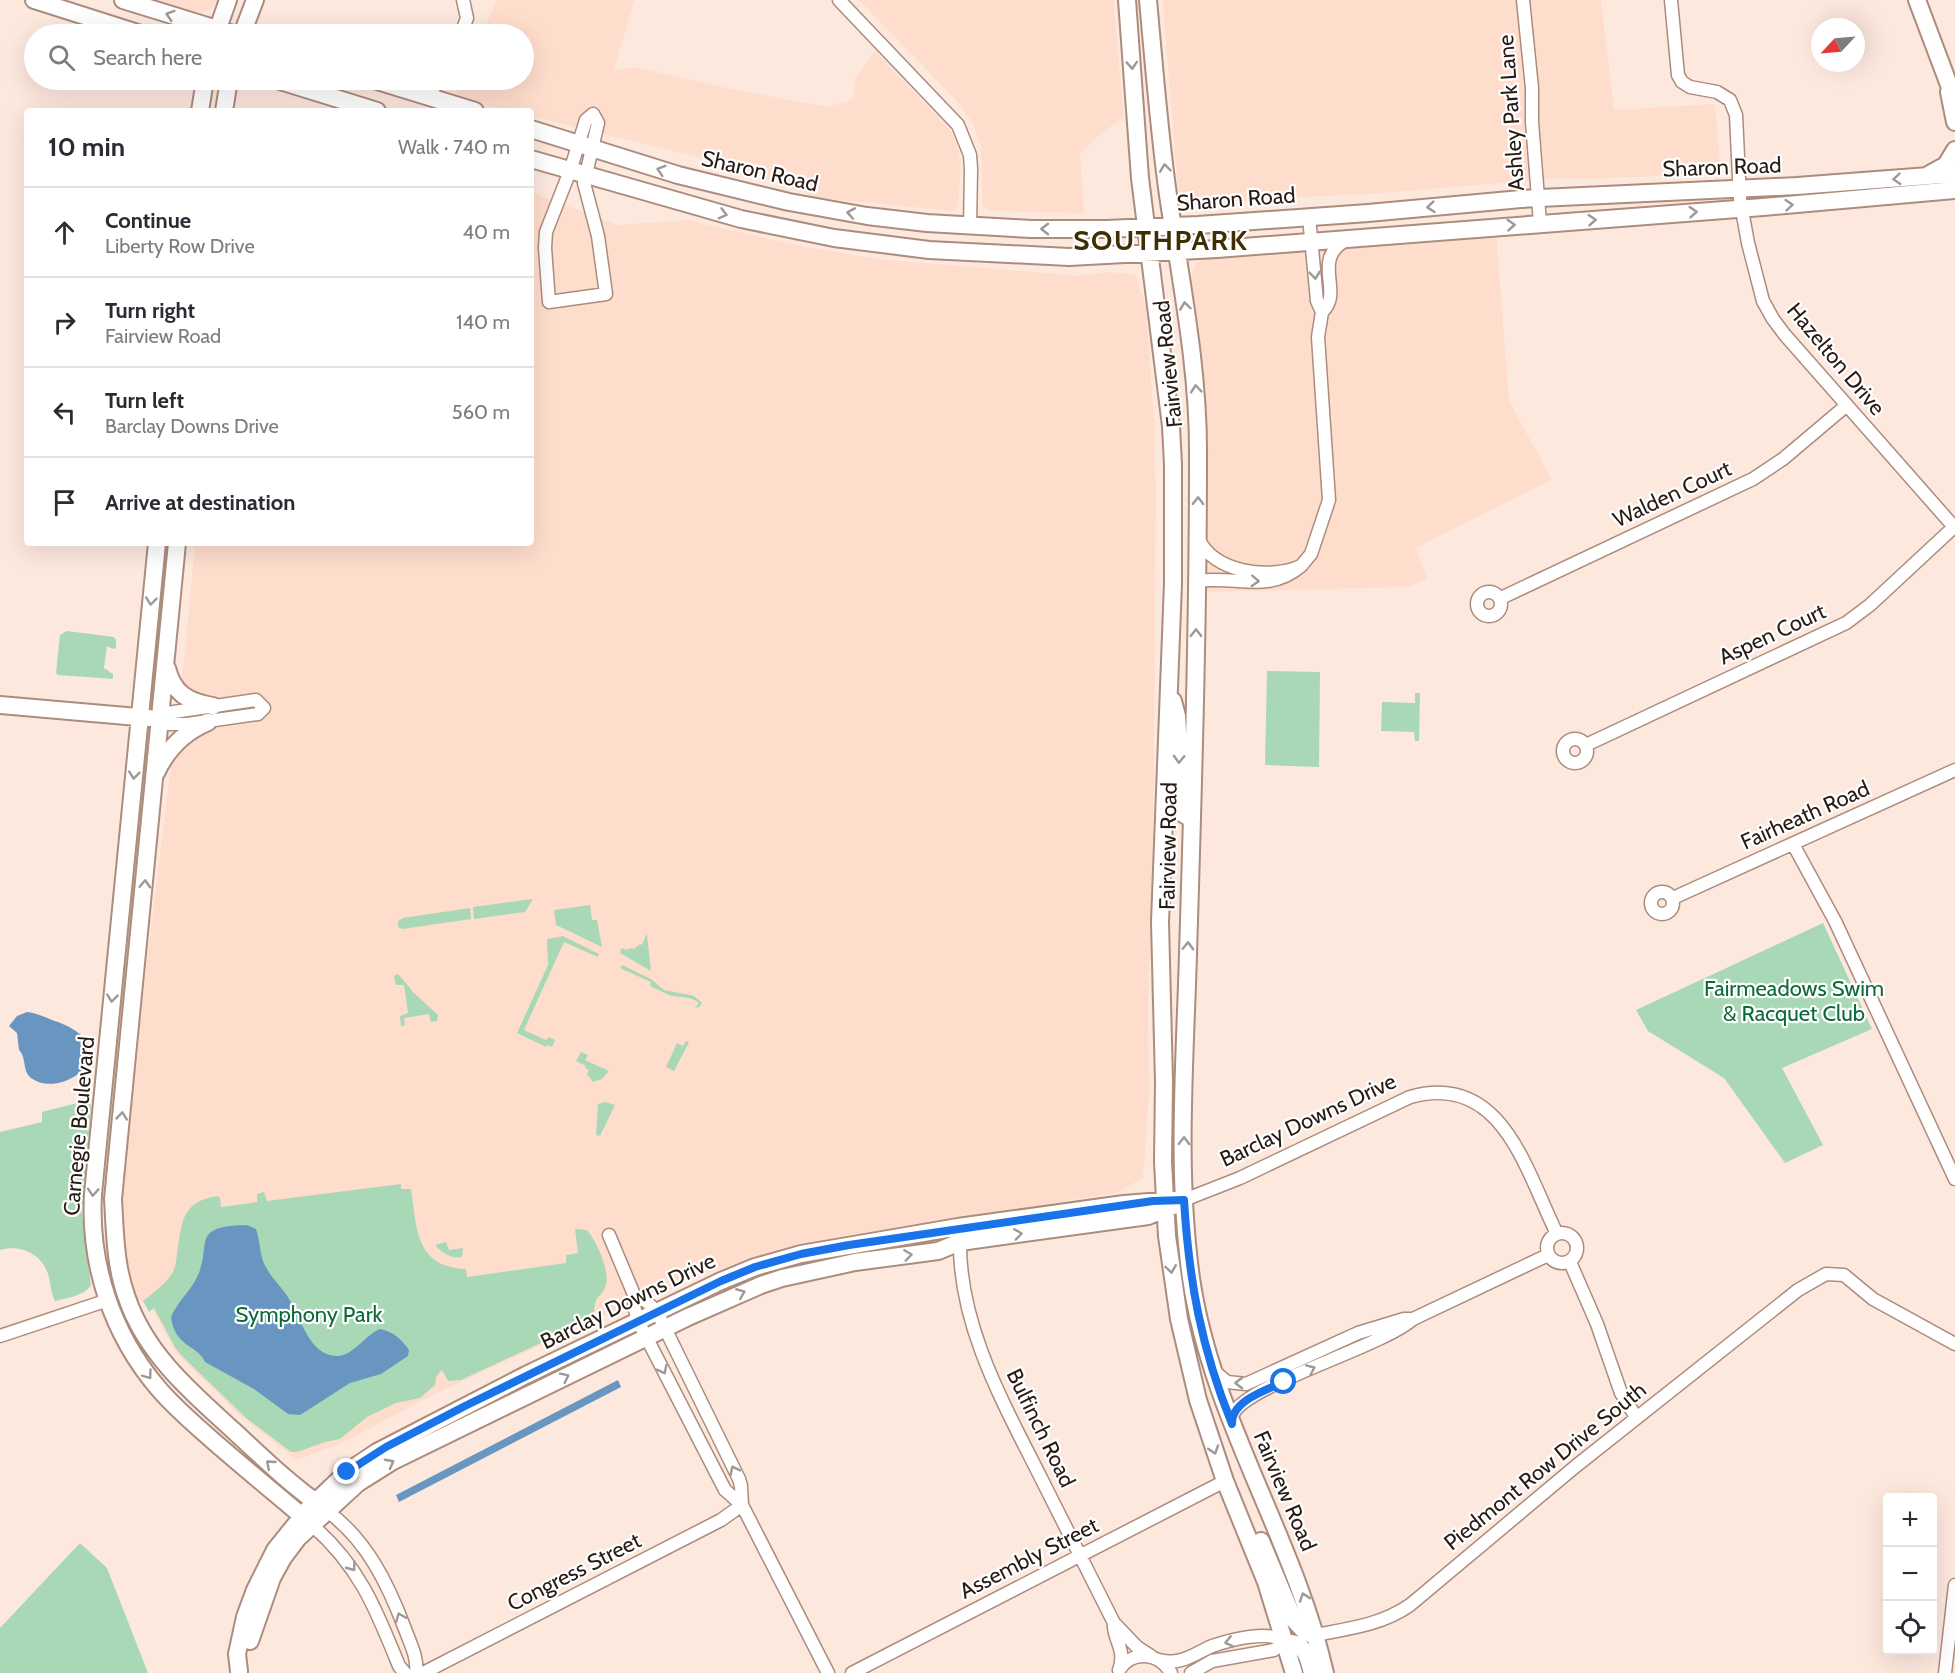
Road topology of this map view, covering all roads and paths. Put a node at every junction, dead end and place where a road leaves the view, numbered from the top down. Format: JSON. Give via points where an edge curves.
{"nodes":[{"id":1,"x":34,"y":0,"type":"edge"},
{"id":2,"x":123,"y":0,"type":"edge"},
{"id":3,"x":228,"y":0,"type":"edge"},
{"id":4,"x":255,"y":0,"type":"edge"},
{"id":5,"x":463,"y":0,"type":"edge"},
{"id":6,"x":839,"y":0,"type":"edge"},
{"id":7,"x":1127,"y":0,"type":"edge"},
{"id":8,"x":1148,"y":0,"type":"edge"},
{"id":9,"x":1523,"y":0,"type":"edge"},
{"id":10,"x":1671,"y":0,"type":"edge"},
{"id":11,"x":1917,"y":0,"type":"edge"},
{"id":12,"x":110,"y":24,"type":"edge"},
{"id":13,"x":195,"y":24,"type":"edge"},
{"id":14,"x":224,"y":24,"type":"edge"},
{"id":15,"x":246,"y":24,"type":"edge"},
{"id":16,"x":465,"y":24,"type":"edge"},
{"id":17,"x":203,"y":90,"type":"edge"},
{"id":18,"x":227,"y":90,"type":"edge"},
{"id":19,"x":309,"y":90,"type":"edge"},
{"id":20,"x":407,"y":90,"type":"edge"},
{"id":21,"x":433,"y":90,"type":"edge"},
{"id":22,"x":1952,"y":95,"type":"edge"},
{"id":23,"x":430,"y":97,"type":"junction"},
{"id":24,"x":200,"y":108,"type":"edge"},
{"id":25,"x":224,"y":108,"type":"edge"},
{"id":26,"x":367,"y":108,"type":"edge"},
{"id":27,"x":465,"y":108,"type":"edge"},
{"id":28,"x":1955,"y":122,"type":"edge"},
{"id":29,"x":534,"y":130,"type":"edge"},
{"id":30,"x":585,"y":147,"type":"junction"},
{"id":31,"x":1955,"y":150,"type":"edge"},
{"id":32,"x":534,"y":160,"type":"edge"},
{"id":33,"x":578,"y":173,"type":"junction"},
{"id":34,"x":1955,"y":174,"type":"edge"},
{"id":35,"x":1920,"y":177,"type":"junction"},
{"id":36,"x":1740,"y":189,"type":"junction"},
{"id":37,"x":1955,"y":190,"type":"edge"},
{"id":38,"x":1538,"y":198,"type":"junction"},
{"id":39,"x":1742,"y":208,"type":"junction"},
{"id":40,"x":1309,"y":216,"type":"junction"},
{"id":41,"x":1540,"y":223,"type":"junction"},
{"id":42,"x":970,"y":226,"type":"junction"},
{"id":43,"x":1173,"y":226,"type":"junction"},
{"id":44,"x":1146,"y":228,"type":"junction"},
{"id":45,"x":1348,"y":238,"type":"junction"},
{"id":46,"x":1311,"y":241,"type":"junction"},
{"id":47,"x":1177,"y":252,"type":"junction"},
{"id":48,"x":1149,"y":254,"type":"junction"},
{"id":49,"x":1322,"y":312,"type":"junction"},
{"id":50,"x":1847,"y":405,"type":"junction"},
{"id":51,"x":1954,"y":528,"type":"edge"},
{"id":52,"x":1197,"y":534,"type":"junction"},
{"id":53,"x":157,"y":546,"type":"edge"},
{"id":54,"x":177,"y":546,"type":"edge"},
{"id":55,"x":1301,"y":566,"type":"junction"},
{"id":56,"x":1196,"y":581,"type":"junction"},
{"id":57,"x":1501,"y":598,"type":"dead end"},
{"id":58,"x":165,"y":658,"type":"junction"},
{"id":59,"x":1168,"y":681,"type":"junction"},
{"id":60,"x":0,"y":705,"type":"edge"},
{"id":61,"x":210,"y":714,"type":"junction"},
{"id":62,"x":140,"y":717,"type":"junction"},
{"id":63,"x":159,"y":718,"type":"junction"},
{"id":64,"x":1586,"y":745,"type":"dead end"},
{"id":65,"x":1955,"y":770,"type":"edge"},
{"id":66,"x":153,"y":782,"type":"junction"},
{"id":67,"x":1191,"y":819,"type":"junction"},
{"id":68,"x":1792,"y":844,"type":"junction"},
{"id":69,"x":1672,"y":898,"type":"dead end"},
{"id":70,"x":1955,"y":1179,"type":"edge"},
{"id":71,"x":1184,"y":1200,"type":"junction"},
{"id":72,"x":1164,"y":1206,"type":"junction"},
{"id":73,"x":1557,"y":1234,"type":"junction"},
{"id":74,"x":609,"y":1235,"type":"dead end"},
{"id":75,"x":959,"y":1235,"type":"junction"},
{"id":76,"x":1548,"y":1255,"type":"junction"},
{"id":77,"x":1570,"y":1262,"type":"junction"},
{"id":78,"x":635,"y":1297,"type":"junction"},
{"id":79,"x":108,"y":1300,"type":"junction"},
{"id":80,"x":657,"y":1312,"type":"junction"},
{"id":81,"x":1413,"y":1318,"type":"junction"},
{"id":82,"x":639,"y":1321,"type":"junction"},
{"id":83,"x":665,"y":1328,"type":"junction"},
{"id":84,"x":0,"y":1336,"type":"edge"},
{"id":85,"x":646,"y":1337,"type":"junction"},
{"id":86,"x":1955,"y":1344,"type":"edge"},
{"id":87,"x":1212,"y":1367,"type":"junction"},
{"id":88,"x":1636,"y":1417,"type":"junction"},
{"id":89,"x":1232,"y":1424,"type":"junction"},
{"id":90,"x":1225,"y":1481,"type":"junction"},
{"id":91,"x":741,"y":1505,"type":"junction"},
{"id":92,"x":321,"y":1506,"type":"junction"},
{"id":93,"x":306,"y":1520,"type":"junction"},
{"id":94,"x":1081,"y":1555,"type":"junction"},
{"id":95,"x":1955,"y":1585,"type":"edge"},
{"id":96,"x":1114,"y":1623,"type":"junction"},
{"id":97,"x":1316,"y":1635,"type":"junction"},
{"id":98,"x":1285,"y":1642,"type":"junction"},
{"id":99,"x":1155,"y":1658,"type":"junction"},
{"id":100,"x":239,"y":1672,"type":"edge"},
{"id":101,"x":1118,"y":1672,"type":"edge"},
{"id":102,"x":405,"y":1673,"type":"edge"},
{"id":103,"x":416,"y":1673,"type":"edge"},
{"id":104,"x":423,"y":1673,"type":"edge"},
{"id":105,"x":828,"y":1673,"type":"edge"},
{"id":106,"x":852,"y":1673,"type":"edge"},
{"id":107,"x":1171,"y":1673,"type":"edge"},
{"id":108,"x":1191,"y":1673,"type":"edge"},
{"id":109,"x":1294,"y":1673,"type":"edge"},
{"id":110,"x":1312,"y":1673,"type":"edge"},
{"id":111,"x":1325,"y":1673,"type":"edge"},
{"id":112,"x":1945,"y":1673,"type":"edge"}],
"edges":[{"from":1,"to":12,"type":"main road"},
{"from":13,"to":2,"type":"main road","one_way":true},
{"from":3,"to":14,"type":"main road"},
{"from":4,"to":15,"type":"main road"},
{"from":5,"to":16,"type":"street"},
{"from":6,"to":42,"type":"street","via":[[958,125],[970,154]]},
{"from":7,"to":44,"type":"main road","name":"Fairview Road","one_way":true},
{"from":43,"to":8,"type":"main road","name":"Fairview Road","one_way":true},
{"from":9,"to":38,"type":"street","name":"Ashley Park Lane"},
{"from":10,"to":36,"type":"street","name":"Hazelton Drive","via":[[1678,75],[1690,87],[1717,92],[1730,100],[1736,115]]},
{"from":11,"to":22,"type":"main road"},
{"from":17,"to":24,"type":"main road"},
{"from":18,"to":25,"type":"main road"},
{"from":19,"to":26,"type":"main road"},
{"from":20,"to":23,"type":"main road"},
{"from":21,"to":23,"type":"street"},
{"from":22,"to":28,"type":"main road"},
{"from":23,"to":27,"type":"main road"},
{"from":29,"to":30,"type":"main road","name":"Sharon Road"},
{"from":30,"to":33,"type":"street"},
{"from":42,"to":30,"type":"main road","name":"Sharon Road","one_way":true,"via":[[867,216],[789,202]]},
{"from":31,"to":35,"type":"main road","via":[[1939,170]]},
{"from":32,"to":33,"type":"main road","name":"Sharon Road"},
{"from":33,"to":33,"type":"street","via":[[546,232],[549,302],[606,294],[598,236]]},
{"from":33,"to":48,"type":"main road","name":"Sharon Road","one_way":true,"via":[[761,224],[864,243],[1013,255]]},
{"from":34,"to":35,"type":"main road","name":"Sharon Road"},
{"from":35,"to":36,"type":"main road","name":"Sharon Road","one_way":true},
{"from":36,"to":38,"type":"main road","name":"Sharon Road"},
{"from":36,"to":39,"type":"street","name":"Hazelton Drive"},
{"from":39,"to":37,"type":"main road","name":"Sharon Road","one_way":true},
{"from":38,"to":40,"type":"main road","name":"Sharon Road","one_way":true},
{"from":38,"to":41,"type":"street","name":"Ashley Park Lane"},
{"from":41,"to":39,"type":"main road","name":"Sharon Road","one_way":true},
{"from":39,"to":50,"type":"street","name":"Hazelton Drive","via":[[1767,310]]},
{"from":40,"to":43,"type":"main road","name":"Sharon Road"},
{"from":40,"to":46,"type":"street"},
{"from":45,"to":41,"type":"main road","name":"Sharon Road","one_way":true},
{"from":44,"to":42,"type":"main road","name":"Sharon Road","one_way":true},
{"from":43,"to":44,"type":"main road","name":"Sharon Road"},
{"from":43,"to":47,"type":"main road","name":"Fairview Road"},
{"from":44,"to":48,"type":"main road","name":"Fairview Road"},
{"from":45,"to":46,"type":"main road","name":"Sharon Road"},
{"from":45,"to":49,"type":"street","via":[[1328,259],[1330,298]]},
{"from":46,"to":47,"type":"main road","name":"Sharon Road"},
{"from":46,"to":49,"type":"street","one_way":true,"via":[[1317,301]]},
{"from":47,"to":48,"type":"main road","name":"Sharon Road"},
{"from":52,"to":47,"type":"main road","name":"Fairview Road","one_way":true,"via":[[1197,409]]},
{"from":48,"to":59,"type":"main road","name":"Fairview Road","via":[[1173,465]]},
{"from":49,"to":55,"type":"street","via":[[1318,337],[1329,500],[1311,554]]},
{"from":50,"to":51,"type":"street","name":"Hazelton Drive"},
{"from":50,"to":57,"type":"street","name":"Walden Court","via":[[1753,479]]},
{"from":51,"to":64,"type":"street","name":"Aspen Court","via":[[1846,623]]},
{"from":52,"to":55,"type":"street","via":[[1207,550],[1237,570],[1283,572]]},
{"from":52,"to":56,"type":"main road","name":"Fairview Road"},
{"from":53,"to":62,"type":"main road","name":"Carnegie Boulevard","one_way":true},
{"from":54,"to":58,"type":"main road","name":"Carnegie Boulevard"},
{"from":56,"to":55,"type":"street","one_way":true,"via":[[1273,581]]},
{"from":67,"to":56,"type":"main road","name":"Fairview Road","one_way":true},
{"from":58,"to":61,"type":"main road","via":[[170,679],[181,694]]},
{"from":58,"to":63,"type":"main road","name":"Carnegie Boulevard"},
{"from":59,"to":67,"type":"main road","one_way":true,"via":[[1178,729],[1178,804]]},
{"from":59,"to":72,"type":"main road","name":"Fairview Road","via":[[1160,941]]},
{"from":60,"to":62,"type":"main road"},
{"from":61,"to":63,"type":"street","via":[[170,724]]},
{"from":61,"to":66,"type":"main road","via":[[172,746]]},
{"from":62,"to":63,"type":"main road"},
{"from":62,"to":79,"type":"main road","name":"Carnegie Boulevard","one_way":true,"via":[[93,1194],[94,1244]]},
{"from":63,"to":66,"type":"main road","name":"Carnegie Boulevard"},
{"from":65,"to":68,"type":"street","name":"Fairheath Road"},
{"from":92,"to":66,"type":"main road","name":"Carnegie Boulevard","one_way":true,"via":[[251,1447],[164,1364],[142,1331],[118,1267],[113,1199]]},
{"from":71,"to":67,"type":"main road","name":"Fairview Road","one_way":true},
{"from":68,"to":69,"type":"street","name":"Fairheath Road"},
{"from":68,"to":70,"type":"street","via":[[1835,921]]},
{"from":71,"to":72,"type":"main road","name":"Barclay Downs Drive"},
{"from":71,"to":73,"type":"street","name":"Barclay Downs Drive","via":[[1410,1097],[1450,1094],[1478,1104],[1507,1130]]},
{"from":71,"to":87,"type":"main road","name":"Fairview Road","via":[[1195,1304]]},
{"from":72,"to":75,"type":"main road","name":"Barclay Downs Drive","via":[[1124,1204]]},
{"from":72,"to":90,"type":"main road","name":"Fairview Road","one_way":true,"via":[[1182,1333],[1198,1400]]},
{"from":73,"to":76,"type":"street","via":[[1549,1240]]},
{"from":73,"to":77,"type":"street","name":"Barclay Downs Drive","via":[[1567,1233],[1575,1239],[1577,1255]]},
{"from":74,"to":78,"type":"street"},
{"from":75,"to":80,"type":"main road","name":"Barclay Downs Drive","via":[[801,1254],[755,1267]]},
{"from":83,"to":75,"type":"main road","name":"Barclay Downs Drive","one_way":true,"via":[[782,1278],[855,1262],[938,1251]]},
{"from":75,"to":94,"type":"street","name":"Bulfinch Road","via":[[965,1299],[981,1347],[1011,1419]]},
{"from":76,"to":77,"type":"street","via":[[1560,1264]]},
{"from":76,"to":81,"type":"street"},
{"from":77,"to":88,"type":"street","name":"Barclay Downs Drive","via":[[1621,1393]]},
{"from":78,"to":80,"type":"street"},
{"from":78,"to":82,"type":"street","via":[[633,1306]]},
{"from":79,"to":84,"type":"street"},
{"from":79,"to":93,"type":"main road","name":"Carnegie Boulevard","one_way":true,"via":[[134,1354],[164,1395]]},
{"from":80,"to":82,"type":"main road","name":"Barclay Downs Drive"},
{"from":80,"to":83,"type":"street"},
{"from":81,"to":87,"type":"street","one_way":true,"via":[[1358,1333],[1246,1384],[1227,1382]]},
{"from":89,"to":81,"type":"street","one_way":true,"via":[[1234,1412],[1256,1395]]},
{"from":82,"to":85,"type":"street"},
{"from":82,"to":92,"type":"main road","name":"Barclay Downs Drive","via":[[386,1447],[347,1472]]},
{"from":83,"to":85,"type":"main road","name":"Barclay Downs Drive"},
{"from":91,"to":83,"type":"street","one_way":true,"via":[[740,1483]]},
{"from":85,"to":91,"type":"street","one_way":true,"via":[[725,1491]]},
{"from":92,"to":85,"type":"main road","name":"Barclay Downs Drive","one_way":true,"via":[[383,1466]]},
{"from":86,"to":88,"type":"street","name":"Piedmont Row Drive South","via":[[1873,1299],[1844,1275],[1828,1273],[1812,1281]]},
{"from":87,"to":89,"type":"main road","name":"Fairview Road"},
{"from":88,"to":97,"type":"street","name":"Piedmont Row Drive South","via":[[1410,1605],[1368,1625]]},
{"from":97,"to":89,"type":"main road","name":"Fairview Road","one_way":true,"via":[[1295,1574]]},
{"from":90,"to":94,"type":"street","name":"Assembly Street"},
{"from":90,"to":97,"type":"main road","via":[[1250,1516],[1294,1620],[1306,1633]]},
{"from":90,"to":98,"type":"main road","name":"Fairview Road"},
{"from":91,"to":104,"type":"street","name":"Congress Street","via":[[721,1520]]},
{"from":91,"to":105,"type":"street"},
{"from":92,"to":93,"type":"main road","name":"Barclay Downs Drive"},
{"from":103,"to":92,"type":"street","name":"Carnegie Boulevard","one_way":true,"via":[[414,1654],[382,1575],[363,1547]]},
{"from":93,"to":100,"type":"main road","name":"Barclay Downs Drive","via":[[275,1550],[255,1590],[237,1654]]},
{"from":93,"to":102,"type":"street","name":"Carnegie Boulevard","one_way":true,"via":[[337,1549],[362,1582]]},
{"from":94,"to":96,"type":"street","name":"Bulfinch Road"},
{"from":94,"to":106,"type":"street","name":"Assembly Street"},
{"from":95,"to":112,"type":"street"},
{"from":96,"to":99,"type":"street","name":"Bulfinch Road","via":[[1137,1647]]},
{"from":96,"to":101,"type":"street","name":"Bulfinch Road","via":[[1122,1653]]},
{"from":97,"to":98,"type":"street","name":"Piedmont Row Drive South"},
{"from":97,"to":111,"type":"main road","name":"Fairview Road"},
{"from":98,"to":99,"type":"street","one_way":true,"via":[[1275,1636],[1262,1636],[1222,1643],[1183,1660]]},
{"from":98,"to":108,"type":"street","via":[[1274,1650],[1212,1661]]},
{"from":98,"to":109,"type":"main road","name":"Fairview Road"},
{"from":98,"to":110,"type":"main road","via":[[1296,1643],[1305,1651]]},
{"from":99,"to":101,"type":"street","via":[[1133,1658]]},
{"from":99,"to":107,"type":"street","name":"Bulfinch Road"}]}
